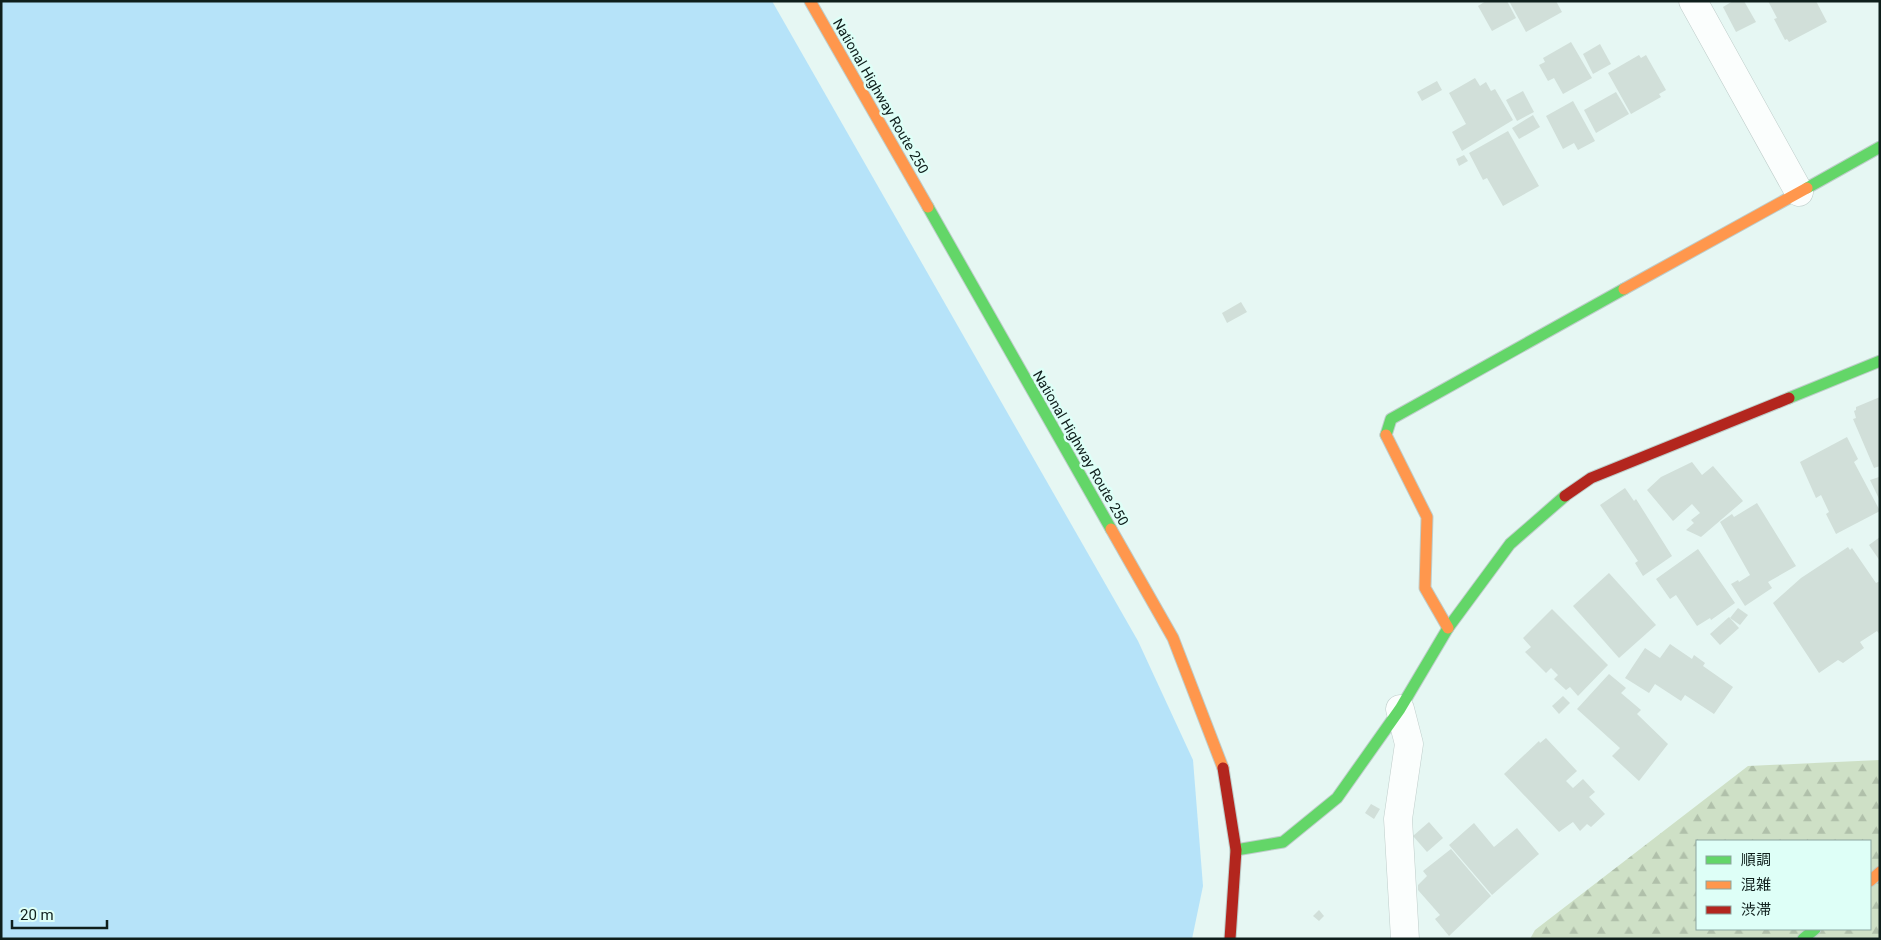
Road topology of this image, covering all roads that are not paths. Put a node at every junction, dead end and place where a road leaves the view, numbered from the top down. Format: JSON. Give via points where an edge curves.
{"nodes":[{"id":1,"x":810,"y":1,"type":"edge"},
{"id":2,"x":1693,"y":1,"type":"edge"},
{"id":3,"x":1880,"y":147,"type":"edge"},
{"id":4,"x":1799,"y":192,"type":"junction"},
{"id":5,"x":1880,"y":360,"type":"edge"},
{"id":6,"x":1448,"y":628,"type":"junction"},
{"id":7,"x":1400,"y":709,"type":"junction"},
{"id":8,"x":1236,"y":850,"type":"junction"},
{"id":9,"x":1814,"y":930,"type":"edge"},
{"id":10,"x":1230,"y":939,"type":"edge"},
{"id":11,"x":1405,"y":939,"type":"edge"},
{"id":12,"x":1803,"y":939,"type":"edge"}],
"edges":[{"from":1,"to":8,"type":"main road","name":"National Highway Route 250","via":[[1172,638],[1223,765]]},
{"from":2,"to":4,"type":"street"},
{"from":3,"to":4,"type":"main road"},
{"from":4,"to":6,"type":"main road","via":[[1391,420],[1385,433],[1427,517],[1425,588]]},
{"from":5,"to":6,"type":"main road","via":[[1591,478],[1557,502],[1510,544]]},
{"from":6,"to":7,"type":"main road"},
{"from":7,"to":8,"type":"main road","via":[[1337,798],[1283,842]]},
{"from":7,"to":11,"type":"street","via":[[1409,744],[1398,819]]},
{"from":8,"to":10,"type":"main road","name":"National Highway Route 250"},
{"from":9,"to":12,"type":"main road"}]}
